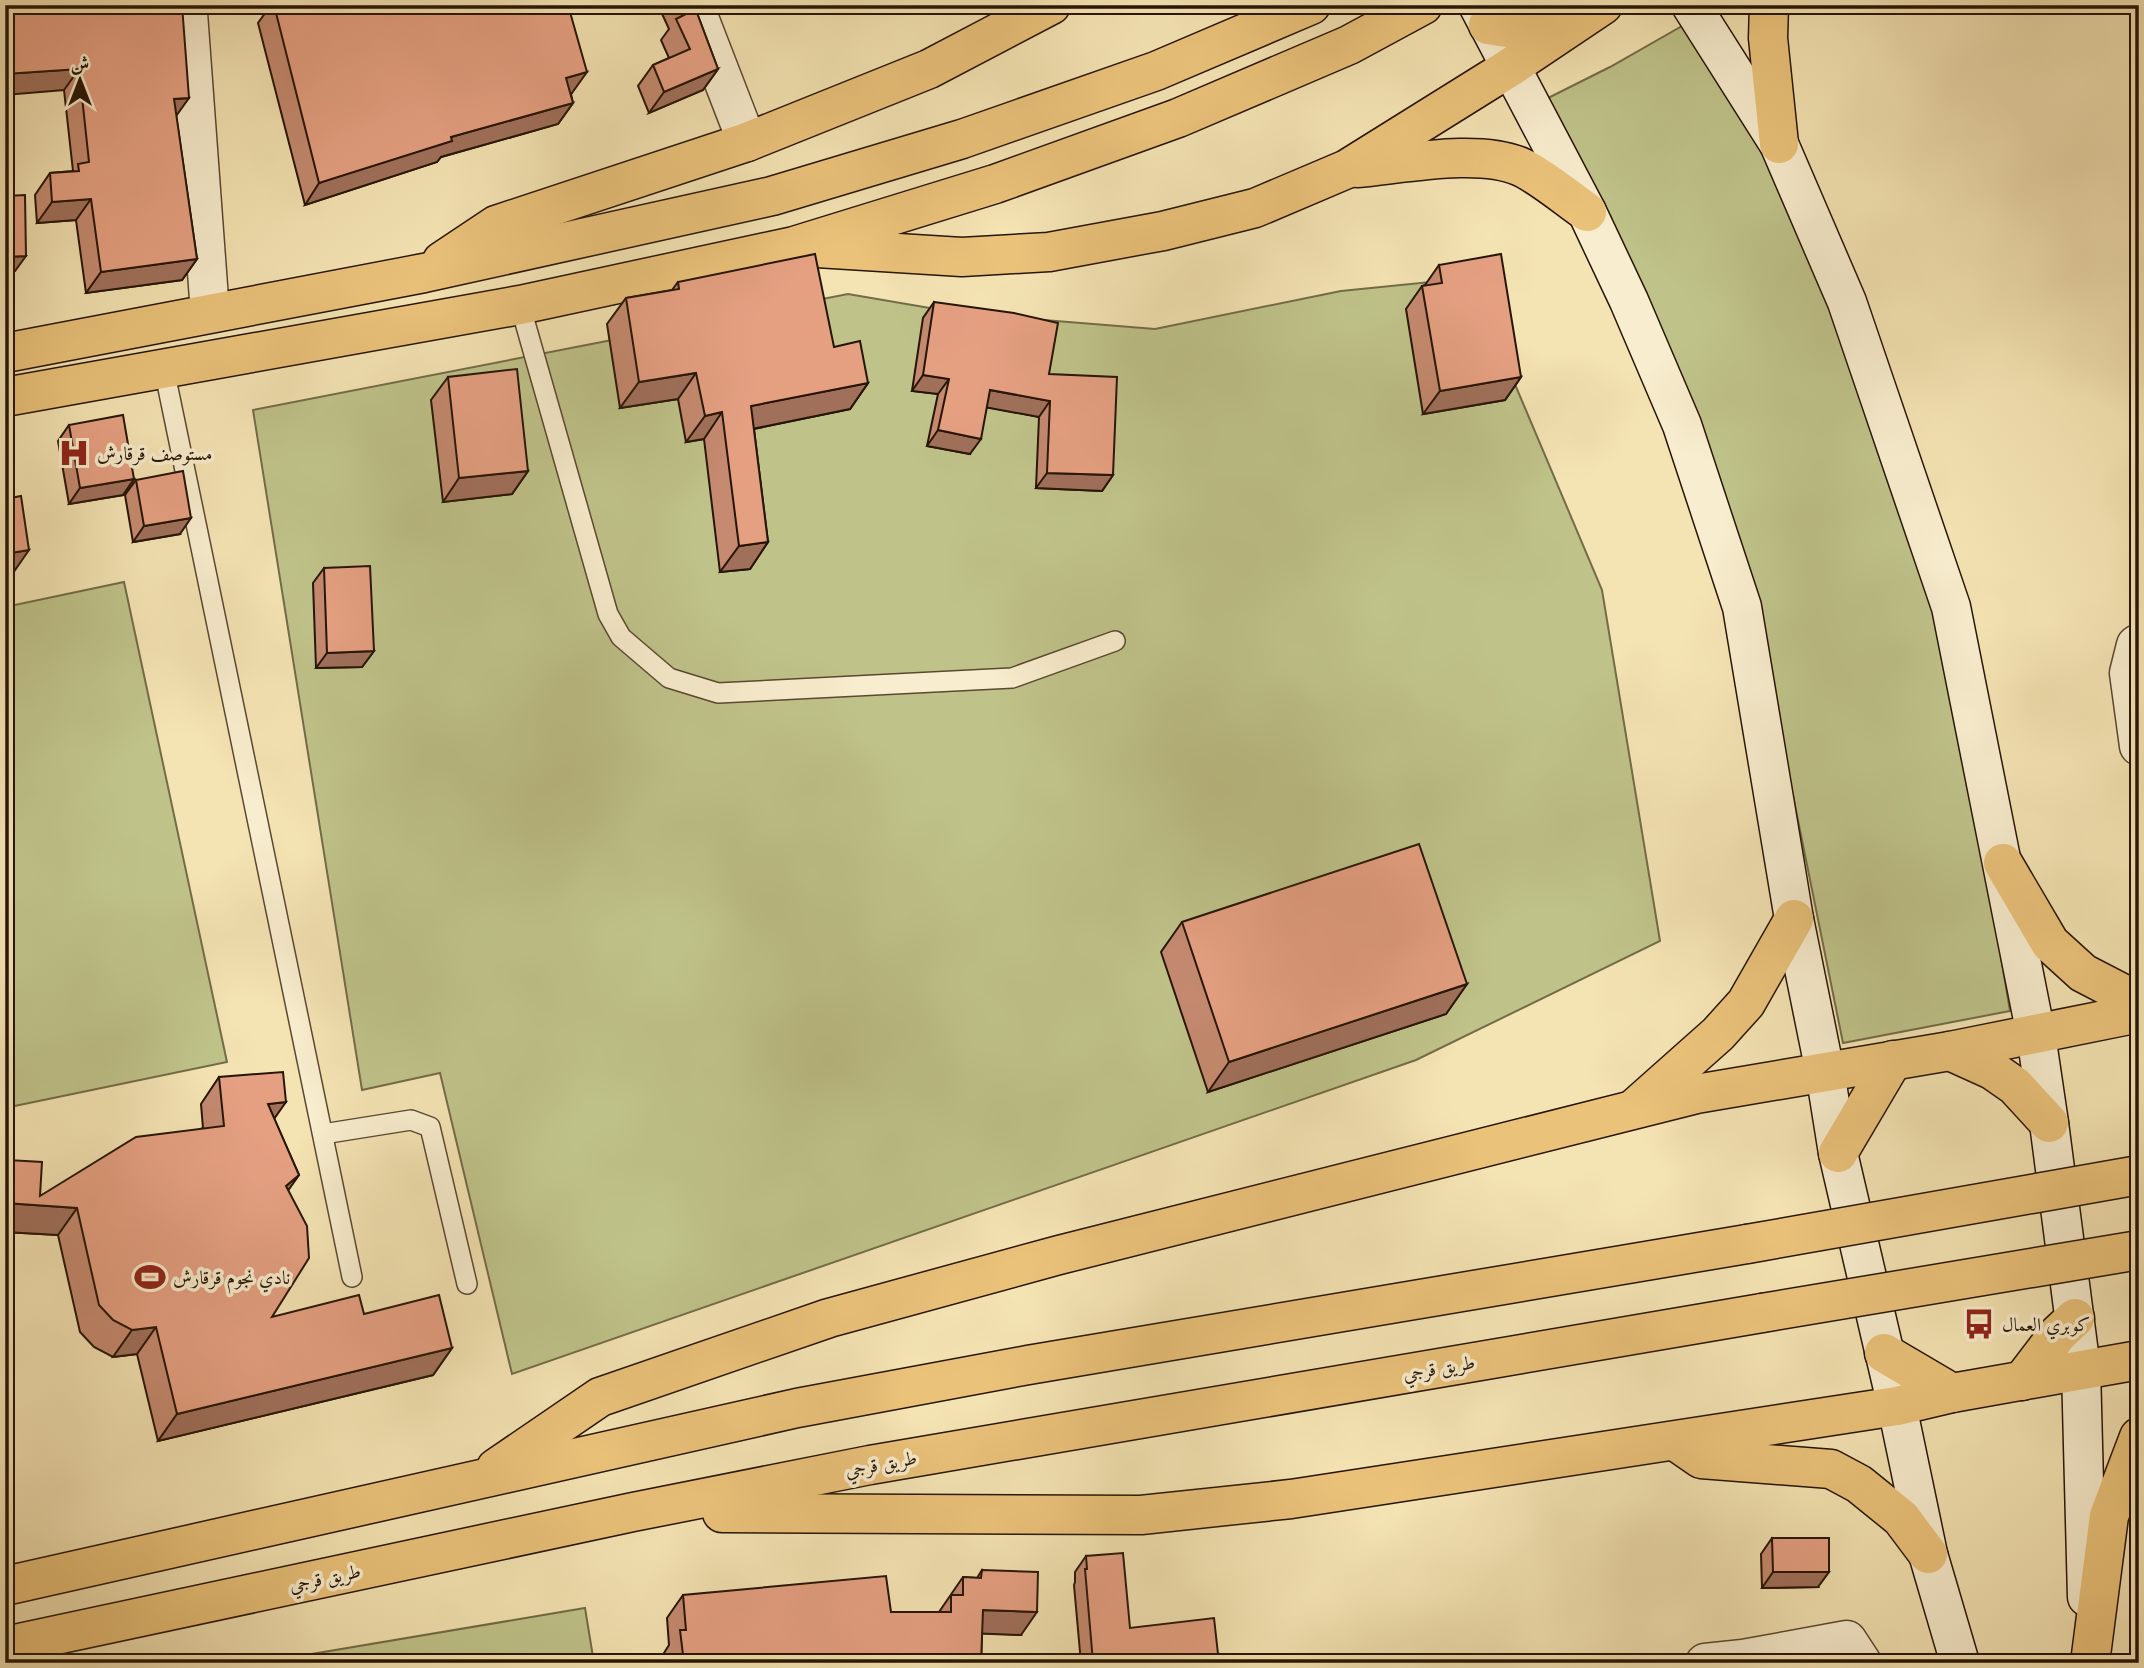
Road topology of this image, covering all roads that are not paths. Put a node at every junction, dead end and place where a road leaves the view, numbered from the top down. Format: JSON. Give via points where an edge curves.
{"nodes":[{"id":1,"x":694,"y":5,"type":"edge"},
{"id":2,"x":1051,"y":5,"type":"edge"},
{"id":3,"x":1311,"y":5,"type":"edge"},
{"id":4,"x":1423,"y":5,"type":"edge"},
{"id":5,"x":1691,"y":5,"type":"edge"},
{"id":6,"x":1769,"y":5,"type":"edge"},
{"id":7,"x":1595,"y":10,"type":"edge"},
{"id":8,"x":188,"y":13,"type":"dead end"},
{"id":9,"x":1483,"y":15,"type":"edge"},
{"id":10,"x":1509,"y":68,"type":"junction"},
{"id":11,"x":747,"y":142,"type":"junction"},
{"id":12,"x":1779,"y":144,"type":"junction"},
{"id":13,"x":1348,"y":169,"type":"junction"},
{"id":14,"x":1587,"y":212,"type":"junction"},
{"id":15,"x":794,"y":246,"type":"junction"},
{"id":16,"x":424,"y":272,"type":"junction"},
{"id":17,"x":520,"y":305,"type":"junction"},
{"id":18,"x":209,"y":313,"type":"junction"},
{"id":19,"x":5,"y":353,"type":"edge"},
{"id":20,"x":164,"y":369,"type":"junction"},
{"id":21,"x":5,"y":397,"type":"edge"},
{"id":22,"x":1115,"y":641,"type":"dead end"},
{"id":23,"x":2139,"y":643,"type":"edge"},
{"id":24,"x":2139,"y":746,"type":"edge"},
{"id":25,"x":2003,"y":863,"type":"junction"},
{"id":26,"x":1794,"y":919,"type":"junction"},
{"id":27,"x":2139,"y":1002,"type":"edge"},
{"id":28,"x":2139,"y":1013,"type":"edge"},
{"id":29,"x":2036,"y":1035,"type":"junction"},
{"id":30,"x":1950,"y":1051,"type":"junction"},
{"id":31,"x":1893,"y":1060,"type":"junction"},
{"id":32,"x":1825,"y":1072,"type":"junction"},
{"id":33,"x":1634,"y":1108,"type":"junction"},
{"id":34,"x":2049,"y":1123,"type":"junction"},
{"id":35,"x":323,"y":1135,"type":"junction"},
{"id":36,"x":1838,"y":1153,"type":"junction"},
{"id":37,"x":2139,"y":1175,"type":"edge"},
{"id":38,"x":2139,"y":1250,"type":"edge"},
{"id":39,"x":352,"y":1277,"type":"dead end"},
{"id":40,"x":467,"y":1284,"type":"dead end"},
{"id":41,"x":2075,"y":1318,"type":"junction"},
{"id":42,"x":1884,"y":1353,"type":"junction"},
{"id":43,"x":2139,"y":1360,"type":"edge"},
{"id":44,"x":2081,"y":1369,"type":"junction"},
{"id":45,"x":2022,"y":1381,"type":"junction"},
{"id":46,"x":1952,"y":1393,"type":"junction"},
{"id":47,"x":1897,"y":1406,"type":"junction"},
{"id":48,"x":2139,"y":1437,"type":"edge"},
{"id":49,"x":1673,"y":1440,"type":"junction"},
{"id":50,"x":479,"y":1479,"type":"junction"},
{"id":51,"x":633,"y":1512,"type":"junction"},
{"id":52,"x":1928,"y":1553,"type":"junction"},
{"id":53,"x":6,"y":1582,"type":"edge"},
{"id":54,"x":5,"y":1646,"type":"edge"},
{"id":55,"x":1705,"y":1663,"type":"edge"},
{"id":56,"x":1862,"y":1663,"type":"edge"},
{"id":57,"x":1960,"y":1663,"type":"edge"},
{"id":58,"x":2090,"y":1663,"type":"edge"}],
"edges":[{"from":1,"to":11,"type":"main road"},
{"from":2,"to":11,"type":"main road","via":[[929,69]]},
{"from":3,"to":16,"type":"main road","via":[[1156,71],[924,151],[772,196]]},
{"from":4,"to":15,"type":"main road","via":[[1349,45],[1178,118],[995,184]]},
{"from":5,"to":12,"type":"main road"},
{"from":6,"to":12,"type":"main road"},
{"from":7,"to":9,"type":"main road","via":[[1549,31],[1525,31]]},
{"from":7,"to":10,"type":"main road"},
{"from":8,"to":18,"type":"main road"},
{"from":9,"to":10,"type":"main road"},
{"from":10,"to":13,"type":"main road"},
{"from":10,"to":14,"type":"main road"},
{"from":11,"to":16,"type":"main road","via":[[496,225]]},
{"from":12,"to":25,"type":"main road","via":[[1847,302],[1951,607]]},
{"from":13,"to":14,"type":"main road","via":[[1469,157],[1497,159],[1522,167]]},
{"from":13,"to":15,"type":"main road","via":[[1255,208],[1049,252],[962,257]]},
{"from":14,"to":26,"type":"main road","via":[[1682,425],[1742,607]]},
{"from":15,"to":17,"type":"main road"},
{"from":16,"to":18,"type":"main road"},
{"from":17,"to":20,"type":"main road"},
{"from":17,"to":22,"type":"lane","via":[[608,614],[621,637],[669,678],[718,694],[1012,678]]},
{"from":18,"to":19,"type":"main road"},
{"from":20,"to":21,"type":"main road"},
{"from":20,"to":35,"type":"lane"},
{"from":23,"to":24,"type":"main road","via":[[2129,673]]},
{"from":25,"to":27,"type":"main road","via":[[2050,943],[2083,973]]},
{"from":25,"to":29,"type":"main road"},
{"from":26,"to":32,"type":"main road"},
{"from":26,"to":33,"type":"main road","via":[[1746,1003]]},
{"from":28,"to":29,"type":"main road"},
{"from":29,"to":30,"type":"main road"},
{"from":29,"to":34,"type":"main road"},
{"from":30,"to":31,"type":"main road"},
{"from":30,"to":34,"type":"main road","via":[[2015,1086]]},
{"from":31,"to":32,"type":"main road"},
{"from":31,"to":36,"type":"main road"},
{"from":32,"to":33,"type":"main road"},
{"from":32,"to":36,"type":"main road"},
{"from":33,"to":50,"type":"main road","via":[[829,1318],[600,1397]]},
{"from":34,"to":41,"type":"main road"},
{"from":35,"to":39,"type":"lane"},
{"from":35,"to":40,"type":"lane","via":[[411,1120],[430,1127]]},
{"from":36,"to":42,"type":"main road"},
{"from":37,"to":50,"type":"main road","bridge":true,"via":[[988,1373],[797,1408]]},
{"from":38,"to":51,"type":"main road","name":"طريق قرجي","bridge":true,"via":[[870,1465]]},
{"from":41,"to":44,"type":"main road"},
{"from":41,"to":45,"type":"main road"},
{"from":42,"to":46,"type":"main road"},
{"from":42,"to":47,"type":"main road"},
{"from":43,"to":44,"type":"main road"},
{"from":44,"to":45,"type":"main road"},
{"from":44,"to":58,"type":"main road"},
{"from":45,"to":46,"type":"main road"},
{"from":46,"to":47,"type":"main road"},
{"from":47,"to":49,"type":"main road"},
{"from":47,"to":52,"type":"main road"},
{"from":48,"to":58,"type":"main road","via":[[2109,1516]]},
{"from":49,"to":51,"type":"main road","via":[[1291,1499],[1141,1515]]},
{"from":49,"to":52,"type":"main road","via":[[1701,1458],[1831,1469],[1859,1484],[1901,1518]]},
{"from":50,"to":53,"type":"main road"},
{"from":51,"to":54,"type":"main road","name":"طريق قرجي"},
{"from":52,"to":57,"type":"main road"},
{"from":55,"to":56,"type":"main road","via":[[1847,1640]]}]}
